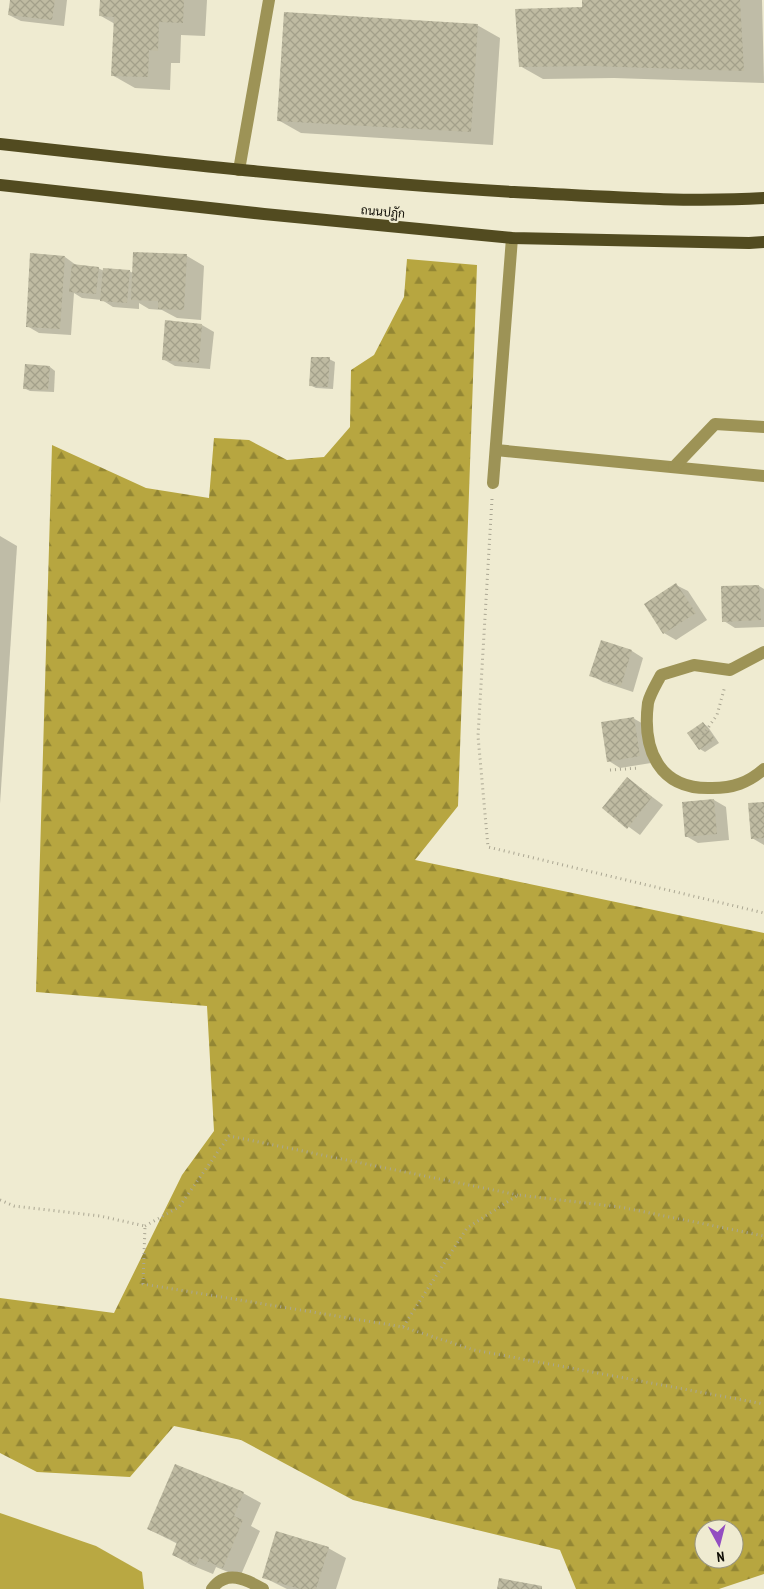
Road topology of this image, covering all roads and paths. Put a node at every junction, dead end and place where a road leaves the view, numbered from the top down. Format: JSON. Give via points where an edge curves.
{"nodes":[{"id":1,"x":269,"y":0,"type":"edge"},
{"id":2,"x":0,"y":144,"type":"edge"},
{"id":3,"x":239,"y":170,"type":"junction"},
{"id":4,"x":0,"y":185,"type":"edge"},
{"id":5,"x":764,"y":198,"type":"edge"},
{"id":6,"x":512,"y":238,"type":"junction"},
{"id":7,"x":764,"y":242,"type":"edge"},
{"id":8,"x":764,"y":427,"type":"edge"},
{"id":9,"x":496,"y":450,"type":"junction"},
{"id":10,"x":674,"y":467,"type":"junction"},
{"id":11,"x":764,"y":476,"type":"edge"},
{"id":12,"x":493,"y":483,"type":"joint"},
{"id":13,"x":764,"y":652,"type":"edge"},
{"id":14,"x":730,"y":670,"type":"junction"},
{"id":15,"x":703,"y":735,"type":"dead end"},
{"id":16,"x":660,"y":766,"type":"junction"},
{"id":17,"x":764,"y":769,"type":"edge"},
{"id":18,"x":610,"y":770,"type":"dead end"},
{"id":19,"x":764,"y":913,"type":"edge"},
{"id":20,"x":518,"y":1195,"type":"junction"},
{"id":21,"x":0,"y":1200,"type":"edge"},
{"id":22,"x":145,"y":1226,"type":"junction"},
{"id":23,"x":764,"y":1236,"type":"edge"},
{"id":24,"x":403,"y":1327,"type":"junction"},
{"id":25,"x":764,"y":1404,"type":"edge"},
{"id":26,"x":212,"y":1589,"type":"edge"},
{"id":27,"x":263,"y":1589,"type":"edge"}],
"edges":[{"from":1,"to":3,"type":"street"},
{"from":2,"to":3,"type":"main road"},
{"from":3,"to":5,"type":"main road","via":[[444,188],[607,197],[710,201]]},
{"from":4,"to":6,"type":"main road","name":"ถนนปฏัก"},
{"from":6,"to":7,"type":"main road","name":"ถนนปฏัก"},
{"from":6,"to":9,"type":"street"},
{"from":8,"to":10,"type":"street","via":[[715,424]]},
{"from":9,"to":10,"type":"street"},
{"from":9,"to":12,"type":"street"},
{"from":10,"to":11,"type":"street"},
{"from":12,"to":19,"type":"path","via":[[478,736],[488,847]]},
{"from":13,"to":14,"type":"street"},
{"from":14,"to":15,"type":"path","via":[[716,715]]},
{"from":14,"to":16,"type":"street","via":[[694,665],[661,675],[648,701],[648,743]]},
{"from":16,"to":17,"type":"street","via":[[663,773],[693,789],[730,788],[753,779]]},
{"from":16,"to":18,"type":"path"},
{"from":20,"to":22,"type":"path","via":[[229,1136],[179,1207]]},
{"from":20,"to":23,"type":"path","via":[[620,1207]]},
{"from":20,"to":24,"type":"path","via":[[467,1228]]},
{"from":21,"to":22,"type":"path","via":[[14,1206],[100,1216]]},
{"from":22,"to":24,"type":"path","via":[[144,1284]]},
{"from":24,"to":25,"type":"path","via":[[474,1350]]},
{"from":26,"to":27,"type":"street","via":[[230,1576],[245,1579]]}]}
